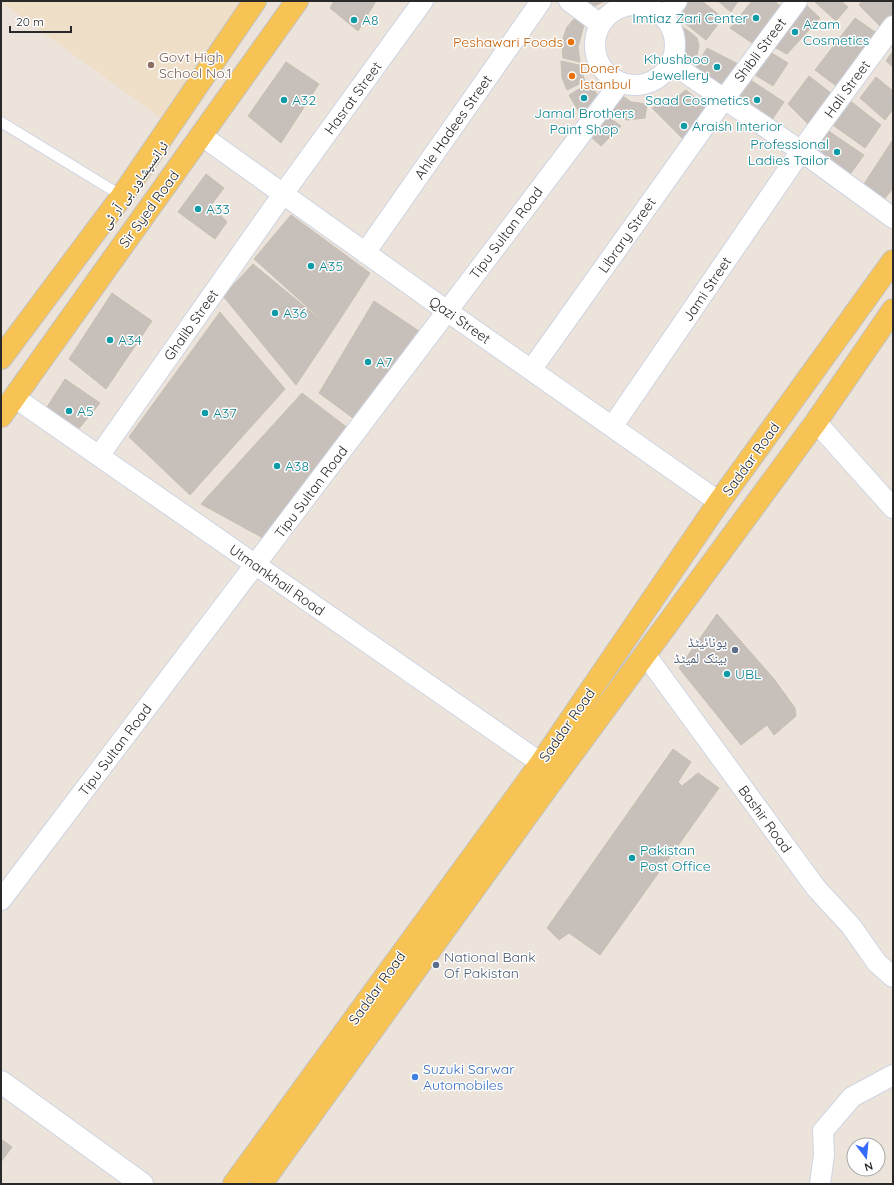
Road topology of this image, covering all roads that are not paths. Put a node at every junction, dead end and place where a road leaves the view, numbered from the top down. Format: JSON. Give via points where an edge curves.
{"nodes":[{"id":1,"x":297,"y":1,"type":"edge"},
{"id":2,"x":423,"y":1,"type":"edge"},
{"id":3,"x":541,"y":1,"type":"edge"},
{"id":4,"x":569,"y":1,"type":"edge"},
{"id":5,"x":677,"y":1,"type":"edge"},
{"id":6,"x":797,"y":1,"type":"edge"},
{"id":7,"x":259,"y":4,"type":"edge"},
{"id":8,"x":664,"y":18,"type":"junction"},
{"id":9,"x":600,"y":24,"type":"junction"},
{"id":10,"x":893,"y":26,"type":"edge"},
{"id":11,"x":671,"y":63,"type":"junction"},
{"id":12,"x":620,"y":83,"type":"junction"},
{"id":13,"x":724,"y":99,"type":"junction"},
{"id":14,"x":1,"y":122,"type":"edge"},
{"id":15,"x":202,"y":136,"type":"junction"},
{"id":16,"x":801,"y":151,"type":"junction"},
{"id":17,"x":283,"y":194,"type":"junction"},
{"id":18,"x":122,"y":196,"type":"junction"},
{"id":19,"x":893,"y":218,"type":"edge"},
{"id":20,"x":365,"y":253,"type":"junction"},
{"id":21,"x":893,"y":262,"type":"edge"},
{"id":22,"x":447,"y":311,"type":"junction"},
{"id":23,"x":891,"y":317,"type":"edge"},
{"id":24,"x":1,"y":358,"type":"edge"},
{"id":25,"x":1,"y":370,"type":"edge"},
{"id":26,"x":531,"y":370,"type":"junction"},
{"id":27,"x":8,"y":395,"type":"edge"},
{"id":28,"x":1,"y":416,"type":"edge"},
{"id":29,"x":816,"y":422,"type":"junction"},
{"id":30,"x":612,"y":427,"type":"junction"},
{"id":31,"x":99,"y":456,"type":"junction"},
{"id":32,"x":720,"y":502,"type":"junction"},
{"id":33,"x":893,"y":508,"type":"edge"},
{"id":34,"x":255,"y":564,"type":"junction"},
{"id":35,"x":645,"y":654,"type":"junction"},
{"id":36,"x":541,"y":763,"type":"junction"},
{"id":37,"x":1,"y":900,"type":"edge"},
{"id":38,"x":893,"y":977,"type":"edge"},
{"id":39,"x":893,"y":1075,"type":"edge"},
{"id":40,"x":1,"y":1082,"type":"edge"},
{"id":41,"x":142,"y":1184,"type":"edge"},
{"id":42,"x":234,"y":1184,"type":"edge"},
{"id":43,"x":261,"y":1184,"type":"edge"},
{"id":44,"x":820,"y":1184,"type":"edge"}],
"edges":[{"from":1,"to":15,"type":"main road","name":"Sir Syed Road"},
{"from":2,"to":17,"type":"street","name":"Hasrat Street"},
{"from":3,"to":20,"type":"street","name":"Ahle Hadees Street"},
{"from":4,"to":9,"type":"street"},
{"from":5,"to":8,"type":"street"},
{"from":6,"to":13,"type":"street","name":"Shibli Street"},
{"from":7,"to":18,"type":"main road","name":"Sir Syed Road"},
{"from":7,"to":25,"type":"lane","name":"ٹرانسپشاور بی آر ٹی"},
{"from":8,"to":9,"type":"street","via":[[655,10],[631,5],[619,8]]},
{"from":8,"to":11,"type":"street","via":[[672,27],[675,40],[675,52]]},
{"from":9,"to":12,"type":"street","via":[[594,47],[596,58],[610,78]]},
{"from":10,"to":16,"type":"street","name":"Hali Street"},
{"from":11,"to":12,"type":"street","via":[[664,73],[644,85]]},
{"from":11,"to":13,"type":"street"},
{"from":12,"to":22,"type":"street","name":"Tipu Sultan Road"},
{"from":13,"to":16,"type":"street"},
{"from":13,"to":26,"type":"street","name":"Library Street"},
{"from":14,"to":18,"type":"lane"},
{"from":15,"to":17,"type":"street","name":"Qazi Street"},
{"from":15,"to":27,"type":"main road","name":"Sir Syed Road"},
{"from":16,"to":19,"type":"street"},
{"from":16,"to":30,"type":"street","name":"Jami Street"},
{"from":17,"to":20,"type":"street","name":"Qazi Street"},
{"from":17,"to":31,"type":"street","name":"Ghalib Street"},
{"from":18,"to":24,"type":"main road","name":"Sir Syed Road"},
{"from":20,"to":22,"type":"street","name":"Qazi Street"},
{"from":21,"to":32,"type":"main road","name":"Saddar Road"},
{"from":22,"to":26,"type":"street","name":"Qazi Street"},
{"from":22,"to":34,"type":"street","name":"Tipu Sultan Road"},
{"from":23,"to":29,"type":"main road","name":"Saddar Road"},
{"from":26,"to":30,"type":"street","name":"Qazi Street"},
{"from":27,"to":28,"type":"main road","name":"Sir Syed Road"},
{"from":27,"to":31,"type":"street","name":"Utmankhail Road"},
{"from":29,"to":33,"type":"street"},
{"from":29,"to":35,"type":"main road","name":"Saddar Road"},
{"from":30,"to":32,"type":"street","name":"Qazi Street"},
{"from":31,"to":34,"type":"street","name":"Utmankhail Road"},
{"from":32,"to":36,"type":"main road","name":"Saddar Road"},
{"from":34,"to":36,"type":"street","name":"Utmankhail Road"},
{"from":34,"to":37,"type":"street","name":"Tipu Sultan Road"},
{"from":35,"to":38,"type":"street","name":"Bashir Road","via":[[816,888],[851,926],[876,963]]},
{"from":35,"to":43,"type":"main road","name":"Saddar Road"},
{"from":36,"to":42,"type":"main road","name":"Saddar Road"},
{"from":39,"to":44,"type":"street","via":[[852,1097],[823,1131],[824,1155]]},
{"from":40,"to":41,"type":"street"}]}
